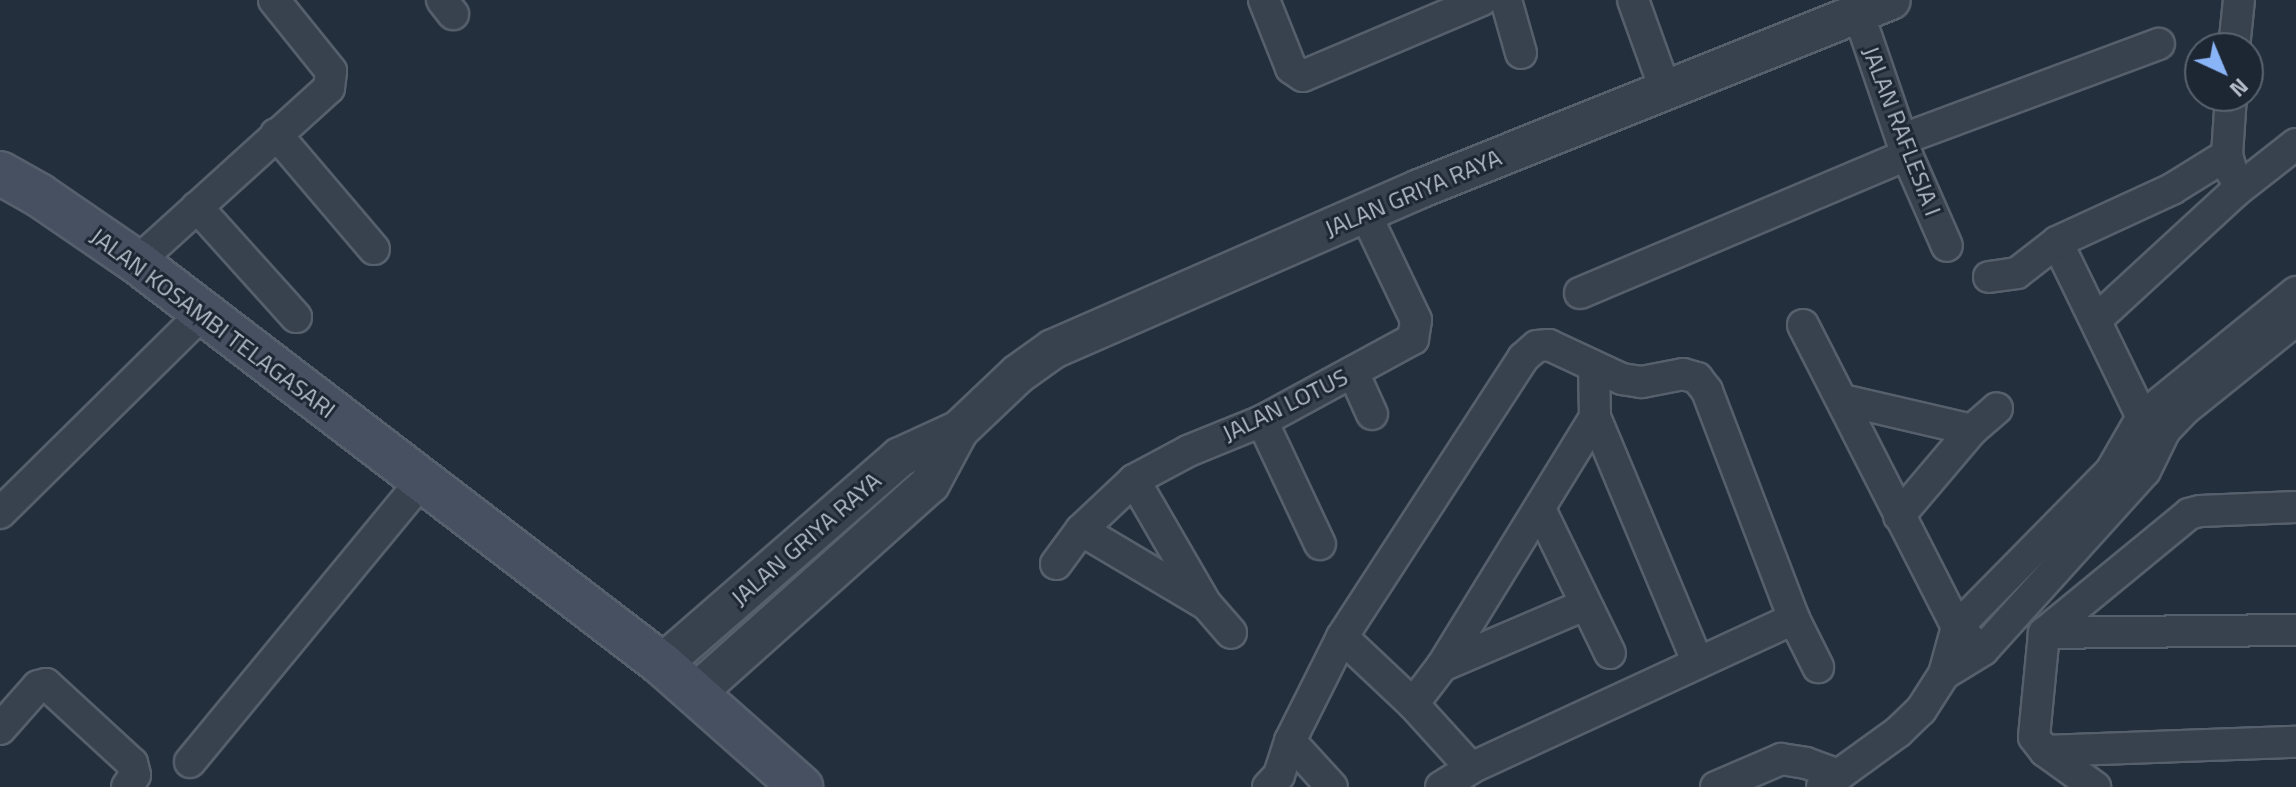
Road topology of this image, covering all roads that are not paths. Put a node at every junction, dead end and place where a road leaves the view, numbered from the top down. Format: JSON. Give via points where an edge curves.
{"nodes":[{"id":1,"x":274,"y":0,"type":"edge"},
{"id":2,"x":1264,"y":0,"type":"edge"},
{"id":3,"x":1482,"y":0,"type":"edge"},
{"id":4,"x":1506,"y":0,"type":"edge"},
{"id":5,"x":1633,"y":0,"type":"edge"},
{"id":6,"x":2239,"y":0,"type":"edge"},
{"id":7,"x":1875,"y":8,"type":"edge"},
{"id":8,"x":2236,"y":32,"type":"edge"},
{"id":9,"x":2159,"y":44,"type":"dead end"},
{"id":10,"x":1521,"y":53,"type":"dead end"},
{"id":11,"x":1665,"y":89,"type":"junction"},
{"id":12,"x":2230,"y":112,"type":"edge"},
{"id":13,"x":276,"y":134,"type":"junction"},
{"id":14,"x":2296,"y":144,"type":"edge"},
{"id":15,"x":1905,"y":147,"type":"junction"},
{"id":16,"x":2227,"y":155,"type":"junction"},
{"id":17,"x":0,"y":173,"type":"edge"},
{"id":18,"x":2236,"y":191,"type":"junction"},
{"id":19,"x":197,"y":207,"type":"junction"},
{"id":20,"x":1373,"y":208,"type":"junction"},
{"id":21,"x":2057,"y":242,"type":"junction"},
{"id":22,"x":1947,"y":246,"type":"dead end"},
{"id":23,"x":374,"y":249,"type":"dead end"},
{"id":24,"x":137,"y":262,"type":"junction"},
{"id":25,"x":1989,"y":277,"type":"dead end"},
{"id":26,"x":2296,"y":292,"type":"edge"},
{"id":27,"x":1580,"y":293,"type":"dead end"},
{"id":28,"x":203,"y":313,"type":"junction"},
{"id":29,"x":296,"y":317,"type":"dead end"},
{"id":30,"x":2097,"y":319,"type":"junction"},
{"id":31,"x":2296,"y":320,"type":"edge"},
{"id":32,"x":1803,"y":325,"type":"dead end"},
{"id":33,"x":1594,"y":367,"type":"junction"},
{"id":34,"x":1353,"y":372,"type":"junction"},
{"id":35,"x":1843,"y":400,"type":"junction"},
{"id":36,"x":1997,"y":408,"type":"dead end"},
{"id":37,"x":1372,"y":414,"type":"dead end"},
{"id":38,"x":1595,"y":417,"type":"junction"},
{"id":39,"x":1262,"y":421,"type":"junction"},
{"id":40,"x":959,"y":430,"type":"junction"},
{"id":41,"x":1972,"y":430,"type":"junction"},
{"id":42,"x":2148,"y":440,"type":"junction"},
{"id":43,"x":1134,"y":480,"type":"junction"},
{"id":44,"x":421,"y":482,"type":"junction"},
{"id":45,"x":2296,"y":507,"type":"edge"},
{"id":46,"x":1540,"y":509,"type":"junction"},
{"id":47,"x":0,"y":513,"type":"edge"},
{"id":48,"x":1899,"y":516,"type":"junction"},
{"id":49,"x":1081,"y":530,"type":"junction"},
{"id":50,"x":1320,"y":544,"type":"dead end"},
{"id":51,"x":1056,"y":564,"type":"dead end"},
{"id":52,"x":1206,"y":604,"type":"junction"},
{"id":53,"x":1584,"y":605,"type":"junction"},
{"id":54,"x":1794,"y":619,"type":"junction"},
{"id":55,"x":1957,"y":627,"type":"junction"},
{"id":56,"x":702,"y":630,"type":"junction"},
{"id":57,"x":2296,"y":630,"type":"edge"},
{"id":58,"x":1231,"y":633,"type":"dead end"},
{"id":59,"x":2044,"y":633,"type":"junction"},
{"id":60,"x":1342,"y":637,"type":"junction"},
{"id":61,"x":1983,"y":650,"type":"junction"},
{"id":62,"x":1610,"y":653,"type":"dead end"},
{"id":63,"x":732,"y":660,"type":"junction"},
{"id":64,"x":1697,"y":661,"type":"junction"},
{"id":65,"x":662,"y":664,"type":"junction"},
{"id":66,"x":1442,"y":666,"type":"junction"},
{"id":67,"x":1818,"y":667,"type":"dead end"},
{"id":68,"x":1944,"y":674,"type":"junction"},
{"id":69,"x":697,"y":692,"type":"junction"},
{"id":70,"x":1413,"y":704,"type":"junction"},
{"id":71,"x":0,"y":729,"type":"edge"},
{"id":72,"x":1290,"y":741,"type":"junction"},
{"id":73,"x":2296,"y":742,"type":"edge"},
{"id":74,"x":2045,"y":751,"type":"junction"},
{"id":75,"x":2113,"y":751,"type":"junction"},
{"id":76,"x":190,"y":762,"type":"dead end"},
{"id":77,"x":1471,"y":768,"type":"junction"},
{"id":78,"x":1830,"y":781,"type":"edge"},
{"id":79,"x":127,"y":787,"type":"edge"},
{"id":80,"x":801,"y":787,"type":"edge"},
{"id":81,"x":1268,"y":787,"type":"edge"},
{"id":82,"x":1332,"y":787,"type":"edge"},
{"id":83,"x":1441,"y":787,"type":"edge"},
{"id":84,"x":1716,"y":787,"type":"edge"},
{"id":85,"x":2095,"y":787,"type":"edge"},
{"id":86,"x":2114,"y":787,"type":"edge"}],
"edges":[{"from":1,"to":13,"type":"street","via":[[332,76],[329,88]]},
{"from":2,"to":3,"type":"street","via":[[1291,68],[1303,76]]},
{"from":4,"to":10,"type":"street"},
{"from":5,"to":11,"type":"street"},
{"from":6,"to":8,"type":"street"},
{"from":7,"to":11,"type":"street","name":"JALAN GRIYA RAYA"},
{"from":7,"to":15,"type":"street","name":"JALAN RAFLESIA I"},
{"from":9,"to":15,"type":"street"},
{"from":11,"to":20,"type":"street","name":"JALAN GRIYA RAYA"},
{"from":12,"to":16,"type":"street"},
{"from":13,"to":19,"type":"street"},
{"from":13,"to":23,"type":"street"},
{"from":14,"to":18,"type":"street"},
{"from":15,"to":22,"type":"street","name":"JALAN RAFLESIA I"},
{"from":15,"to":27,"type":"street"},
{"from":16,"to":18,"type":"street"},
{"from":16,"to":21,"type":"street","via":[[2172,189]]},
{"from":17,"to":24,"type":"main road","name":"JALAN KOSAMBI TELAGASARI"},
{"from":18,"to":30,"type":"street"},
{"from":19,"to":24,"type":"street"},
{"from":19,"to":29,"type":"street"},
{"from":20,"to":34,"type":"street","name":"JALAN LOTUS","via":[[1417,328],[1409,342]]},
{"from":20,"to":40,"type":"street","name":"JALAN GRIYA RAYA","via":[[1053,349]]},
{"from":21,"to":25,"type":"street","via":[[2017,273]]},
{"from":21,"to":30,"type":"street"},
{"from":24,"to":28,"type":"main road","name":"JALAN KOSAMBI TELAGASARI"},
{"from":26,"to":42,"type":"street"},
{"from":28,"to":44,"type":"main road","name":"JALAN KOSAMBI TELAGASARI"},
{"from":28,"to":47,"type":"street"},
{"from":30,"to":42,"type":"street"},
{"from":31,"to":42,"type":"street"},
{"from":32,"to":35,"type":"street"},
{"from":33,"to":38,"type":"street"},
{"from":33,"to":54,"type":"street","via":[[1642,382],[1691,374],[1702,384]]},
{"from":33,"to":60,"type":"street","via":[[1549,345],[1537,346],[1523,358]]},
{"from":34,"to":37,"type":"street"},
{"from":34,"to":39,"type":"street","name":"JALAN LOTUS"},
{"from":35,"to":41,"type":"street"},
{"from":35,"to":48,"type":"street"},
{"from":36,"to":41,"type":"street"},
{"from":38,"to":46,"type":"street"},
{"from":38,"to":64,"type":"street"},
{"from":39,"to":43,"type":"street","name":"JALAN LOTUS"},
{"from":39,"to":50,"type":"street"},
{"from":40,"to":56,"type":"street","name":"JALAN GRIYA RAYA","via":[[900,457]]},
{"from":40,"to":63,"type":"street","name":"JALAN GRIYA RAYA","via":[[930,484]]},
{"from":41,"to":48,"type":"street"},
{"from":42,"to":55,"type":"street"},
{"from":42,"to":61,"type":"street"},
{"from":43,"to":49,"type":"street","name":"JALAN LOTUS"},
{"from":43,"to":52,"type":"street"},
{"from":44,"to":65,"type":"main road","name":"JALAN KOSAMBI TELAGASARI"},
{"from":44,"to":76,"type":"street"},
{"from":45,"to":59,"type":"street","via":[[2189,514]]},
{"from":46,"to":53,"type":"street"},
{"from":46,"to":66,"type":"street"},
{"from":48,"to":55,"type":"street"},
{"from":49,"to":51,"type":"street","name":"JALAN LOTUS"},
{"from":49,"to":52,"type":"street"},
{"from":52,"to":58,"type":"street"},
{"from":53,"to":62,"type":"street"},
{"from":53,"to":66,"type":"street"},
{"from":54,"to":64,"type":"street"},
{"from":54,"to":67,"type":"street"},
{"from":55,"to":61,"type":"street"},
{"from":55,"to":68,"type":"street"},
{"from":56,"to":63,"type":"street"},
{"from":56,"to":65,"type":"street","name":"JALAN GRIYA RAYA"},
{"from":57,"to":59,"type":"street"},
{"from":59,"to":74,"type":"street","via":[[2034,737]]},
{"from":60,"to":70,"type":"street"},
{"from":60,"to":72,"type":"street"},
{"from":61,"to":68,"type":"street"},
{"from":63,"to":69,"type":"street","name":"JALAN GRIYA RAYA"},
{"from":64,"to":77,"type":"street"},
{"from":65,"to":69,"type":"main road","name":"JALAN KOSAMBI TELAGASARI"},
{"from":66,"to":70,"type":"street"},
{"from":68,"to":78,"type":"street","via":[[1921,710],[1898,732]]},
{"from":69,"to":80,"type":"main road","name":"JALAN KOSAMBI TELAGASARI"},
{"from":70,"to":77,"type":"street"},
{"from":71,"to":79,"type":"street","via":[[38,686],[46,684],[132,763],[136,772]]},
{"from":72,"to":81,"type":"street","via":[[1279,775]]},
{"from":72,"to":82,"type":"street"},
{"from":73,"to":75,"type":"street"},
{"from":74,"to":75,"type":"street"},
{"from":74,"to":85,"type":"street"},
{"from":75,"to":86,"type":"street"},
{"from":77,"to":83,"type":"street"},
{"from":78,"to":84,"type":"street","via":[[1806,763],[1781,759]]}]}
